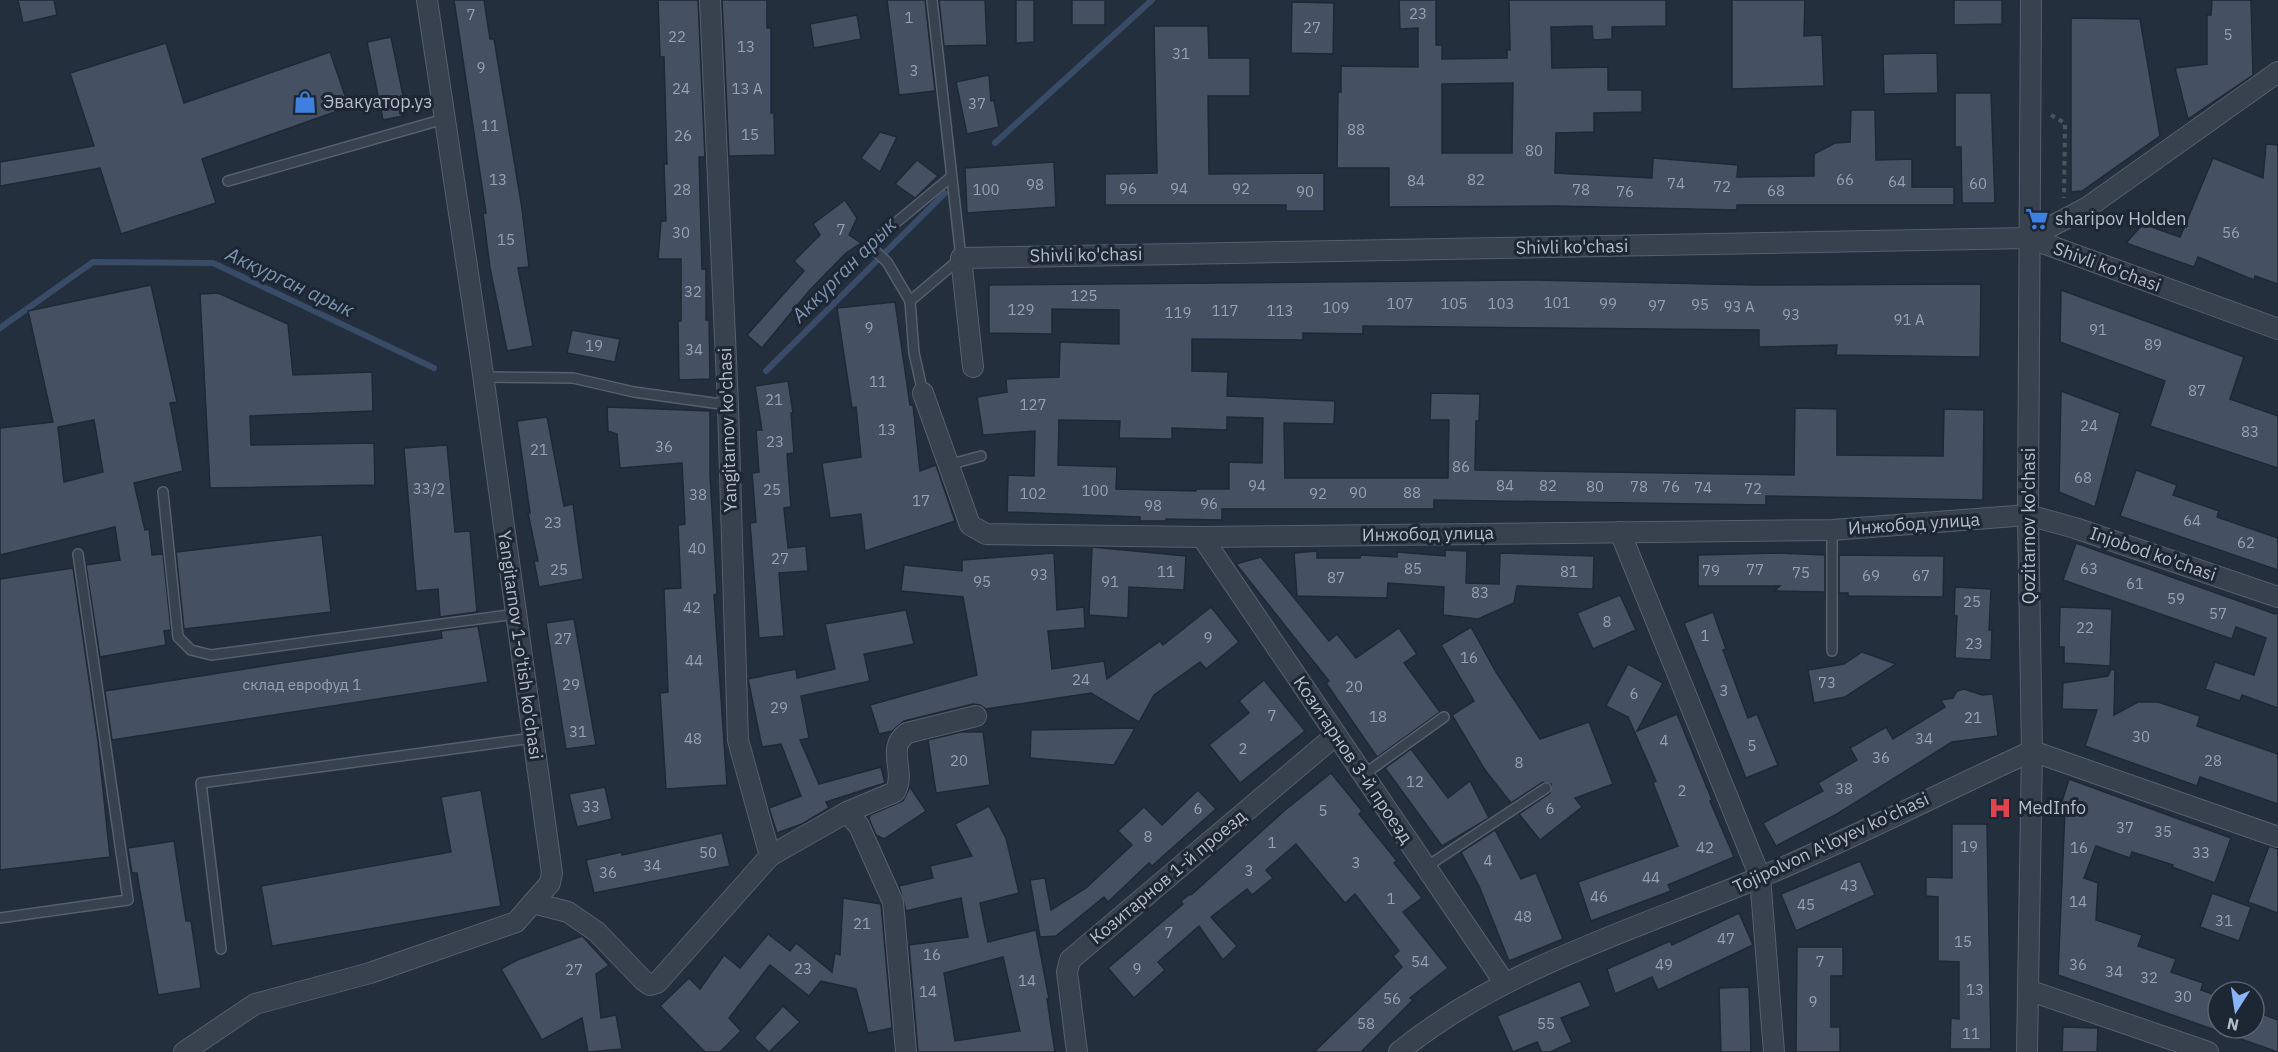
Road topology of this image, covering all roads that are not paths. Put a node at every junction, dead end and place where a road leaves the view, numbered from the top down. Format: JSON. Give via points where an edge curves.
{"nodes":[{"id":1,"x":426,"y":0,"type":"edge"},
{"id":2,"x":710,"y":0,"type":"edge"},
{"id":3,"x":933,"y":0,"type":"edge"},
{"id":4,"x":2031,"y":0,"type":"edge"},
{"id":5,"x":2278,"y":72,"type":"edge"},
{"id":6,"x":444,"y":118,"type":"junction"},
{"id":7,"x":951,"y":177,"type":"junction"},
{"id":8,"x":228,"y":181,"type":"dead end"},
{"id":9,"x":2029,"y":238,"type":"junction"},
{"id":10,"x":961,"y":258,"type":"junction"},
{"id":11,"x":910,"y":301,"type":"junction"},
{"id":12,"x":2278,"y":329,"type":"edge"},
{"id":13,"x":973,"y":367,"type":"dead end"},
{"id":14,"x":483,"y":377,"type":"junction"},
{"id":15,"x":923,"y":393,"type":"joint"},
{"id":16,"x":728,"y":405,"type":"junction"},
{"id":17,"x":981,"y":456,"type":"dead end"},
{"id":18,"x":948,"y":465,"type":"junction"},
{"id":19,"x":163,"y":492,"type":"dead end"},
{"id":20,"x":2028,"y":515,"type":"junction"},
{"id":21,"x":1832,"y":530,"type":"junction"},
{"id":22,"x":1620,"y":532,"type":"junction"},
{"id":23,"x":1202,"y":537,"type":"junction"},
{"id":24,"x":78,"y":554,"type":"dead end"},
{"id":25,"x":2278,"y":597,"type":"edge"},
{"id":26,"x":516,"y":614,"type":"junction"},
{"id":27,"x":1832,"y":651,"type":"dead end"},
{"id":28,"x":976,"y":716,"type":"dead end"},
{"id":29,"x":1444,"y":717,"type":"dead end"},
{"id":30,"x":1336,"y":735,"type":"junction"},
{"id":31,"x":533,"y":738,"type":"junction"},
{"id":32,"x":2032,"y":751,"type":"junction"},
{"id":33,"x":1363,"y":775,"type":"junction"},
{"id":34,"x":1546,"y":788,"type":"dead end"},
{"id":35,"x":847,"y":812,"type":"junction"},
{"id":36,"x":2278,"y":837,"type":"edge"},
{"id":37,"x":770,"y":856,"type":"junction"},
{"id":38,"x":1426,"y":867,"type":"junction"},
{"id":39,"x":1760,"y":877,"type":"junction"},
{"id":40,"x":532,"y":903,"type":"junction"},
{"id":41,"x":0,"y":918,"type":"edge"},
{"id":42,"x":221,"y":949,"type":"dead end"},
{"id":43,"x":1504,"y":982,"type":"junction"},
{"id":44,"x":2028,"y":990,"type":"junction"},
{"id":45,"x":184,"y":1052,"type":"edge"},
{"id":46,"x":906,"y":1052,"type":"edge"},
{"id":47,"x":1077,"y":1052,"type":"edge"},
{"id":48,"x":1399,"y":1052,"type":"edge"},
{"id":49,"x":1774,"y":1052,"type":"edge"},
{"id":50,"x":2027,"y":1052,"type":"edge"},
{"id":51,"x":2208,"y":1052,"type":"edge"}],
"edges":[{"from":1,"to":6,"type":"street","name":"Yangitarnov 1-o'tish ko'chasi"},
{"from":2,"to":16,"type":"street","name":"Yangitarnov ko'chasi"},
{"from":3,"to":7,"type":"lane"},
{"from":4,"to":9,"type":"street","name":"Qozitarnov ko'chasi"},
{"from":5,"to":9,"type":"street","via":[[2088,207]]},
{"from":6,"to":8,"type":"lane"},
{"from":6,"to":14,"type":"street","name":"Yangitarnov 1-o'tish ko'chasi"},
{"from":7,"to":10,"type":"lane"},
{"from":7,"to":11,"type":"lane","via":[[869,245],[886,262]]},
{"from":9,"to":10,"type":"street","name":"Shivli ko'chasi"},
{"from":9,"to":12,"type":"street","name":"Shivli ko'chasi"},
{"from":9,"to":20,"type":"street","name":"Qozitarnov ko'chasi"},
{"from":10,"to":11,"type":"lane"},
{"from":10,"to":13,"type":"street"},
{"from":11,"to":15,"type":"lane","via":[[914,353]]},
{"from":14,"to":16,"type":"lane","via":[[573,378],[634,392]]},
{"from":14,"to":26,"type":"street","name":"Yangitarnov 1-o'tish ko'chasi"},
{"from":15,"to":18,"type":"street","name":"Инжобод улица"},
{"from":16,"to":37,"type":"street","name":"Yangitarnov ko'chasi","via":[[738,740]]},
{"from":17,"to":18,"type":"lane"},
{"from":18,"to":23,"type":"street","name":"Инжобод улица","via":[[970,525],[986,534]]},
{"from":19,"to":26,"type":"lane","via":[[178,637],[191,650],[211,656]]},
{"from":20,"to":21,"type":"street","name":"Инжобод улица"},
{"from":20,"to":25,"type":"street","name":"Injobod ko'chasi"},
{"from":20,"to":32,"type":"street","name":"Qozitarnov ko'chasi"},
{"from":21,"to":22,"type":"street","name":"Инжобод улица"},
{"from":21,"to":27,"type":"lane"},
{"from":22,"to":23,"type":"street","name":"Инжобод улица"},
{"from":22,"to":39,"type":"street"},
{"from":23,"to":30,"type":"street","name":"Козитарнов 3-й проезд"},
{"from":24,"to":41,"type":"lane","via":[[128,900]]},
{"from":26,"to":31,"type":"street","name":"Yangitarnov 1-o'tish ko'chasi"},
{"from":28,"to":35,"type":"street","via":[[907,733],[896,744],[899,781],[895,792]]},
{"from":29,"to":33,"type":"lane"},
{"from":30,"to":33,"type":"street","name":"Козитарнов 3-й проезд"},
{"from":30,"to":47,"type":"street","name":"Козитарнов 1-й проезд","via":[[1070,960],[1067,972]]},
{"from":31,"to":40,"type":"street","name":"Yangitarnov 1-o'tish ko'chasi","via":[[552,873],[550,883]]},
{"from":31,"to":42,"type":"lane","via":[[201,783]]},
{"from":32,"to":36,"type":"street"},
{"from":32,"to":39,"type":"street","name":"Tojipolvon A'loyev ko'chasi"},
{"from":32,"to":44,"type":"street","name":"Qozitarnov ko'chasi"},
{"from":33,"to":38,"type":"street","name":"Козитарнов 3-й проезд"},
{"from":34,"to":38,"type":"lane"},
{"from":35,"to":37,"type":"street"},
{"from":35,"to":46,"type":"street","via":[[859,826],[888,886],[895,911]]},
{"from":37,"to":40,"type":"street","via":[[657,984],[650,985],[597,932],[568,912]]},
{"from":38,"to":43,"type":"street","name":"Козитарнов 3-й проезд"},
{"from":39,"to":43,"type":"street","name":"Tojipolvon A'loyev ko'chasi"},
{"from":39,"to":49,"type":"street"},
{"from":40,"to":45,"type":"street","name":"Yangitarnov 1-o'tish ko'chasi","via":[[516,922],[370,973],[255,1004]]},
{"from":43,"to":48,"type":"street","name":"Tojipolvon A'loyev ko'chasi"},
{"from":44,"to":50,"type":"street","name":"Qozitarnov ko'chasi"},
{"from":44,"to":51,"type":"street"}]}
